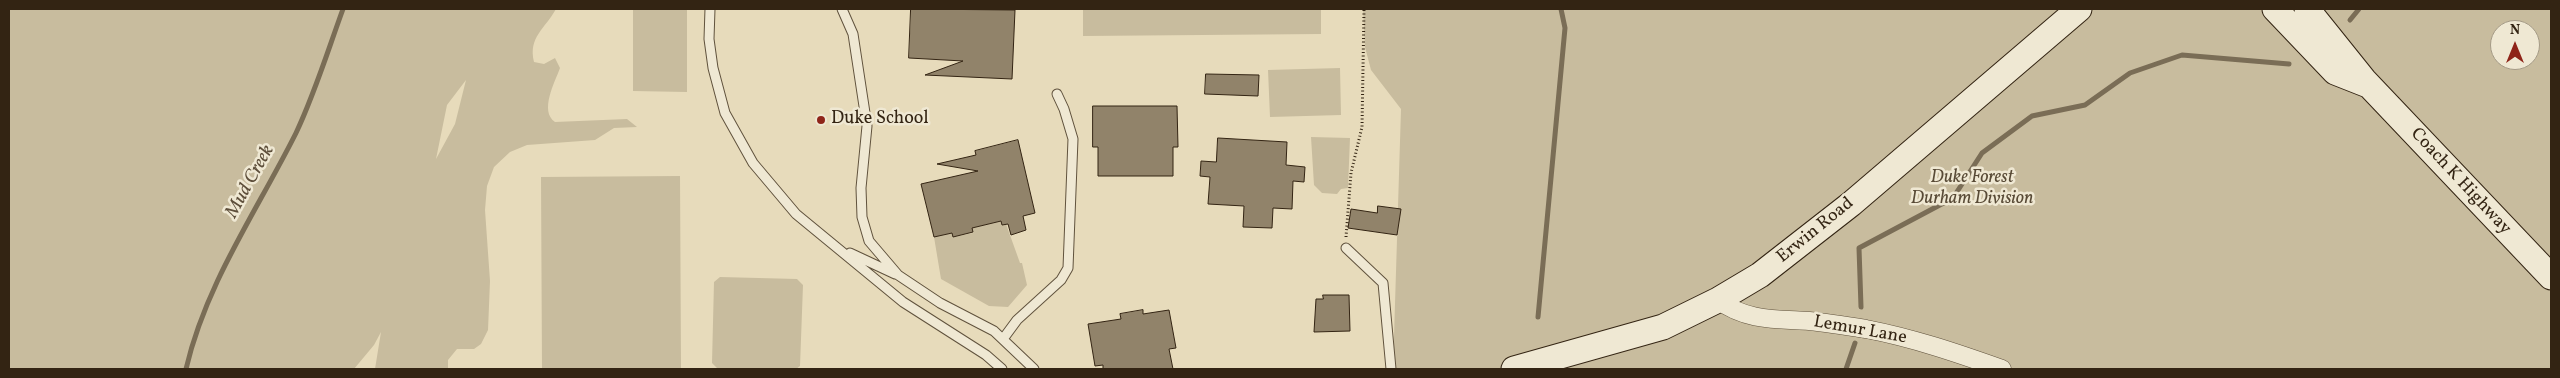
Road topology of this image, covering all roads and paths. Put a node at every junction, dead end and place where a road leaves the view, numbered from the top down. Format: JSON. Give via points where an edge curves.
{"nodes":[{"id":1,"x":710,"y":9,"type":"edge"},
{"id":2,"x":842,"y":9,"type":"edge"},
{"id":3,"x":1364,"y":9,"type":"edge"},
{"id":4,"x":2275,"y":9,"type":"edge"},
{"id":5,"x":2291,"y":9,"type":"edge"},
{"id":6,"x":2307,"y":9,"type":"edge"},
{"id":7,"x":2075,"y":10,"type":"edge"},
{"id":8,"x":2370,"y":86,"type":"junction"},
{"id":9,"x":1057,"y":94,"type":"dead end"},
{"id":10,"x":1346,"y":248,"type":"joint"},
{"id":11,"x":840,"y":249,"type":"junction"},
{"id":12,"x":898,"y":275,"type":"junction"},
{"id":13,"x":2551,"y":277,"type":"edge"},
{"id":14,"x":1718,"y":300,"type":"junction"},
{"id":15,"x":1003,"y":339,"type":"junction"},
{"id":16,"x":1002,"y":369,"type":"edge"},
{"id":17,"x":1034,"y":369,"type":"edge"},
{"id":18,"x":1391,"y":369,"type":"edge"},
{"id":19,"x":1514,"y":369,"type":"edge"},
{"id":20,"x":2002,"y":369,"type":"edge"}],
"edges":[{"from":1,"to":11,"type":"lane","via":[[712,68],[725,113],[752,163],[796,214]]},
{"from":2,"to":12,"type":"lane","via":[[853,34],[867,126],[861,188],[862,217],[869,241]]},
{"from":3,"to":10,"type":"path","via":[[1362,127],[1351,173]]},
{"from":4,"to":8,"type":"main road","via":[[2335,72]]},
{"from":5,"to":8,"type":"main road","name":"Coach K Highway","via":[[2342,66]]},
{"from":6,"to":8,"type":"main road","name":"Coach K Highway"},
{"from":7,"to":14,"type":"main road","name":"Erwin Road","via":[[1851,204],[1760,275]]},
{"from":8,"to":13,"type":"main road","name":"Coach K Highway"},
{"from":9,"to":15,"type":"lane","via":[[1073,139],[1068,268],[1061,280],[1017,320]]},
{"from":10,"to":18,"type":"lane","via":[[1383,283]]},
{"from":11,"to":12,"type":"lane"},
{"from":11,"to":16,"type":"lane","via":[[902,302],[986,355]]},
{"from":12,"to":15,"type":"lane"},
{"from":14,"to":19,"type":"main road","name":"Erwin Road","via":[[1663,326]]},
{"from":14,"to":20,"type":"street","name":"Lemur Lane","via":[[1731,309],[1756,317],[1868,330],[1957,353]]},
{"from":15,"to":17,"type":"lane"}]}
